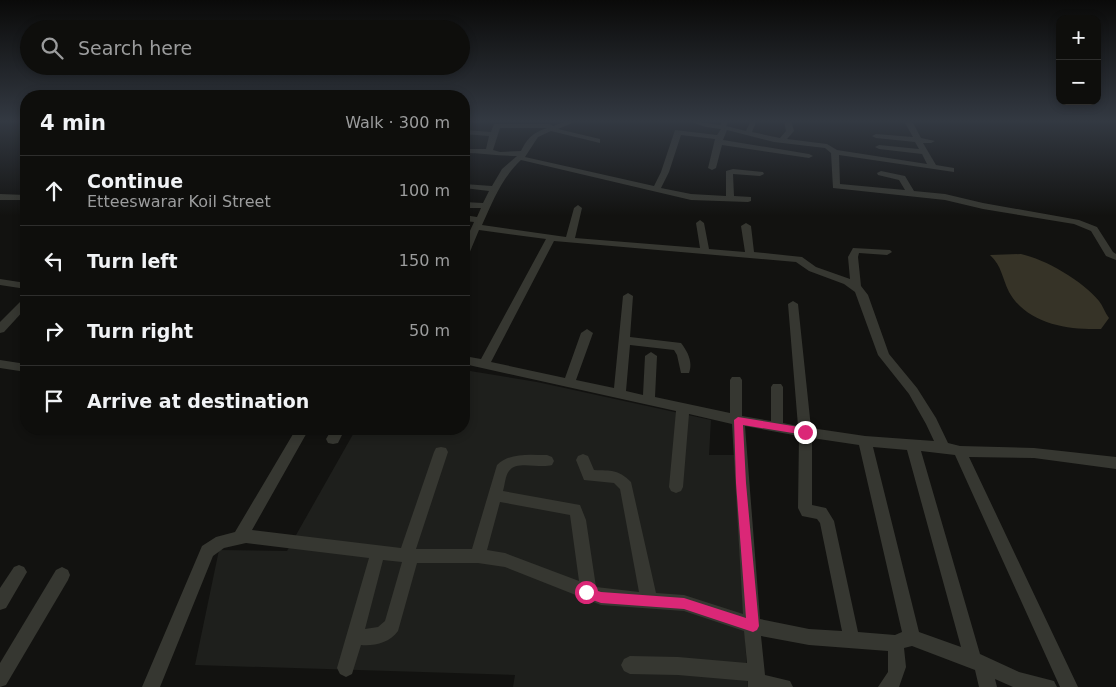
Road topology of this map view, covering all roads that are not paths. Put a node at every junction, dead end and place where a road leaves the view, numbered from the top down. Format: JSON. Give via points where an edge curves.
{"nodes":[{"id":1,"x":493,"y":152,"type":"edge"},
{"id":2,"x":524,"y":152,"type":"edge"},
{"id":3,"x":671,"y":152,"type":"edge"},
{"id":4,"x":716,"y":152,"type":"edge"},
{"id":5,"x":787,"y":152,"type":"edge"},
{"id":6,"x":835,"y":152,"type":"joint"},
{"id":7,"x":880,"y":152,"type":"edge"},
{"id":8,"x":926,"y":152,"type":"edge"},
{"id":9,"x":522,"y":156,"type":"junction"},
{"id":10,"x":809,"y":156,"type":"dead end"},
{"id":11,"x":882,"y":159,"type":"junction"},
{"id":12,"x":932,"y":166,"type":"junction"},
{"id":13,"x":712,"y":168,"type":"dead end"},
{"id":14,"x":951,"y":170,"type":"dead end"},
{"id":15,"x":881,"y":173,"type":"dead end"},
{"id":16,"x":760,"y":174,"type":"dead end"},
{"id":17,"x":470,"y":187,"type":"edge"},
{"id":18,"x":494,"y":189,"type":"junction"},
{"id":19,"x":656,"y":190,"type":"junction"},
{"id":20,"x":911,"y":193,"type":"junction"},
{"id":21,"x":0,"y":197,"type":"edge"},
{"id":22,"x":20,"y":198,"type":"edge"},
{"id":23,"x":730,"y":199,"type":"junction"},
{"id":24,"x":748,"y":199,"type":"dead end"},
{"id":25,"x":470,"y":205,"type":"edge"},
{"id":26,"x":485,"y":206,"type":"junction"},
{"id":27,"x":578,"y":208,"type":"dead end"},
{"id":28,"x":700,"y":223,"type":"dead end"},
{"id":29,"x":746,"y":226,"type":"dead end"},
{"id":30,"x":473,"y":228,"type":"edge"},
{"id":31,"x":552,"y":238,"type":"junction"},
{"id":32,"x":570,"y":240,"type":"junction"},
{"id":33,"x":705,"y":251,"type":"junction"},
{"id":34,"x":887,"y":252,"type":"dead end"},
{"id":35,"x":750,"y":255,"type":"junction"},
{"id":36,"x":1116,"y":258,"type":"edge"},
{"id":37,"x":0,"y":282,"type":"edge"},
{"id":38,"x":20,"y":285,"type":"edge"},
{"id":39,"x":856,"y":285,"type":"junction"},
{"id":40,"x":628,"y":296,"type":"dead end"},
{"id":41,"x":793,"y":304,"type":"dead end"},
{"id":42,"x":20,"y":308,"type":"edge"},
{"id":43,"x":0,"y":329,"type":"edge"},
{"id":44,"x":587,"y":333,"type":"dead end"},
{"id":45,"x":624,"y":340,"type":"junction"},
{"id":46,"x":651,"y":356,"type":"dead end"},
{"id":47,"x":470,"y":361,"type":"edge"},
{"id":48,"x":0,"y":364,"type":"edge"},
{"id":49,"x":484,"y":364,"type":"junction"},
{"id":50,"x":20,"y":367,"type":"edge"},
{"id":51,"x":685,"y":370,"type":"dead end"},
{"id":52,"x":736,"y":380,"type":"dead end"},
{"id":53,"x":569,"y":382,"type":"junction"},
{"id":54,"x":777,"y":387,"type":"dead end"},
{"id":55,"x":620,"y":395,"type":"junction"},
{"id":56,"x":649,"y":401,"type":"junction"},
{"id":57,"x":683,"y":408,"type":"junction"},
{"id":58,"x":737,"y":420,"type":"junction"},
{"id":59,"x":777,"y":426,"type":"junction"},
{"id":60,"x":805,"y":432,"type":"junction"},
{"id":61,"x":300,"y":435,"type":"edge"},
{"id":62,"x":865,"y":441,"type":"junction"},
{"id":63,"x":913,"y":446,"type":"junction"},
{"id":64,"x":943,"y":447,"type":"junction"},
{"id":65,"x":960,"y":451,"type":"junction"},
{"id":66,"x":441,"y":452,"type":"dead end"},
{"id":67,"x":583,"y":460,"type":"dead end"},
{"id":68,"x":547,"y":461,"type":"dead end"},
{"id":69,"x":1116,"y":462,"type":"edge"},
{"id":70,"x":676,"y":488,"type":"dead end"},
{"id":71,"x":494,"y":495,"type":"junction"},
{"id":72,"x":240,"y":538,"type":"junction"},
{"id":73,"x":378,"y":552,"type":"junction"},
{"id":74,"x":408,"y":555,"type":"junction"},
{"id":75,"x":478,"y":556,"type":"junction"},
{"id":76,"x":18,"y":572,"type":"dead end"},
{"id":77,"x":62,"y":575,"type":"dead end"},
{"id":78,"x":589,"y":593,"type":"junction"},
{"id":79,"x":649,"y":600,"type":"junction"},
{"id":80,"x":0,"y":602,"type":"edge"},
{"id":81,"x":753,"y":626,"type":"junction"},
{"id":82,"x":355,"y":637,"type":"junction"},
{"id":83,"x":912,"y":637,"type":"junction"},
{"id":84,"x":852,"y":641,"type":"junction"},
{"id":85,"x":895,"y":643,"type":"junction"},
{"id":86,"x":977,"y":662,"type":"junction"},
{"id":87,"x":630,"y":665,"type":"dead end"},
{"id":88,"x":346,"y":668,"type":"dead end"},
{"id":89,"x":0,"y":679,"type":"edge"},
{"id":90,"x":757,"y":681,"type":"edge"},
{"id":91,"x":151,"y":687,"type":"edge"},
{"id":92,"x":784,"y":687,"type":"edge"},
{"id":93,"x":887,"y":687,"type":"edge"},
{"id":94,"x":988,"y":687,"type":"edge"},
{"id":95,"x":1048,"y":687,"type":"edge"},
{"id":96,"x":1069,"y":687,"type":"edge"}],
"edges":[{"from":1,"to":9,"type":"street"},
{"from":2,"to":9,"type":"street"},
{"from":3,"to":19,"type":"street"},
{"from":4,"to":13,"type":"street"},
{"from":5,"to":10,"type":"street"},
{"from":6,"to":11,"type":"street"},
{"from":6,"to":20,"type":"street","via":[[836,186]]},
{"from":7,"to":11,"type":"street"},
{"from":8,"to":12,"type":"street"},
{"from":9,"to":18,"type":"street","via":[[505,171]]},
{"from":9,"to":19,"type":"street"},
{"from":11,"to":12,"type":"street"},
{"from":12,"to":14,"type":"street"},
{"from":15,"to":20,"type":"street","via":[[902,178]]},
{"from":16,"to":23,"type":"street","via":[[729,173]]},
{"from":17,"to":18,"type":"street"},
{"from":18,"to":26,"type":"street"},
{"from":19,"to":23,"type":"street","via":[[691,198]]},
{"from":20,"to":36,"type":"street","via":[[1076,222],[1094,229],[1109,254]]},
{"from":21,"to":22,"type":"street"},
{"from":23,"to":24,"type":"street"},
{"from":25,"to":26,"type":"street"},
{"from":26,"to":30,"type":"street"},
{"from":27,"to":32,"type":"street"},
{"from":28,"to":33,"type":"street"},
{"from":29,"to":35,"type":"street"},
{"from":30,"to":31,"type":"street"},
{"from":31,"to":32,"type":"street"},
{"from":31,"to":49,"type":"street"},
{"from":32,"to":33,"type":"street"},
{"from":33,"to":35,"type":"street"},
{"from":34,"to":39,"type":"street","via":[[856,250],[853,257]]},
{"from":35,"to":39,"type":"street","via":[[799,259],[812,269]]},
{"from":37,"to":38,"type":"street"},
{"from":39,"to":64,"type":"street","via":[[863,295],[884,355],[913,391]]},
{"from":40,"to":45,"type":"street"},
{"from":41,"to":60,"type":"street"},
{"from":42,"to":43,"type":"street"},
{"from":44,"to":53,"type":"street"},
{"from":45,"to":51,"type":"street","via":[[677,346],[683,354]]},
{"from":45,"to":55,"type":"street"},
{"from":46,"to":56,"type":"street"},
{"from":47,"to":49,"type":"street"},
{"from":48,"to":50,"type":"street"},
{"from":49,"to":53,"type":"street"},
{"from":52,"to":58,"type":"street"},
{"from":53,"to":55,"type":"street"},
{"from":54,"to":59,"type":"street"},
{"from":55,"to":56,"type":"street"},
{"from":56,"to":57,"type":"street"},
{"from":57,"to":58,"type":"street"},
{"from":57,"to":70,"type":"street"},
{"from":58,"to":59,"type":"street"},
{"from":58,"to":81,"type":"street"},
{"from":59,"to":60,"type":"street"},
{"from":60,"to":62,"type":"street"},
{"from":60,"to":84,"type":"street","via":[[805,508],[808,512],[821,514],[827,521]]},
{"from":61,"to":72,"type":"street"},
{"from":62,"to":63,"type":"street"},
{"from":62,"to":83,"type":"street"},
{"from":63,"to":64,"type":"street"},
{"from":63,"to":86,"type":"street"},
{"from":64,"to":65,"type":"street"},
{"from":65,"to":69,"type":"street","via":[[1034,453]]},
{"from":65,"to":96,"type":"street"},
{"from":66,"to":74,"type":"street"},
{"from":67,"to":79,"type":"street","via":[[588,476],[617,477],[626,486]]},
{"from":68,"to":71,"type":"street","via":[[506,464]]},
{"from":71,"to":75,"type":"street"},
{"from":71,"to":78,"type":"street","via":[[575,510]]},
{"from":72,"to":73,"type":"street","via":[[246,536]]},
{"from":72,"to":91,"type":"street","via":[[221,542],[207,551]]},
{"from":73,"to":74,"type":"street"},
{"from":73,"to":82,"type":"street"},
{"from":74,"to":75,"type":"street"},
{"from":74,"to":82,"type":"street","via":[[392,626],[382,636]]},
{"from":75,"to":78,"type":"street","via":[[505,560]]},
{"from":76,"to":80,"type":"street"},
{"from":77,"to":89,"type":"street"},
{"from":78,"to":79,"type":"street","via":[[601,598]]},
{"from":79,"to":81,"type":"street","via":[[684,603]]},
{"from":81,"to":84,"type":"street"},
{"from":81,"to":90,"type":"street"},
{"from":82,"to":88,"type":"street"},
{"from":83,"to":85,"type":"street"},
{"from":83,"to":86,"type":"street"},
{"from":84,"to":85,"type":"street"},
{"from":85,"to":93,"type":"street","via":[[896,675]]},
{"from":86,"to":94,"type":"street"},
{"from":86,"to":95,"type":"street","via":[[1031,686]]},
{"from":87,"to":90,"type":"street","via":[[686,666]]},
{"from":90,"to":92,"type":"street"}]}
